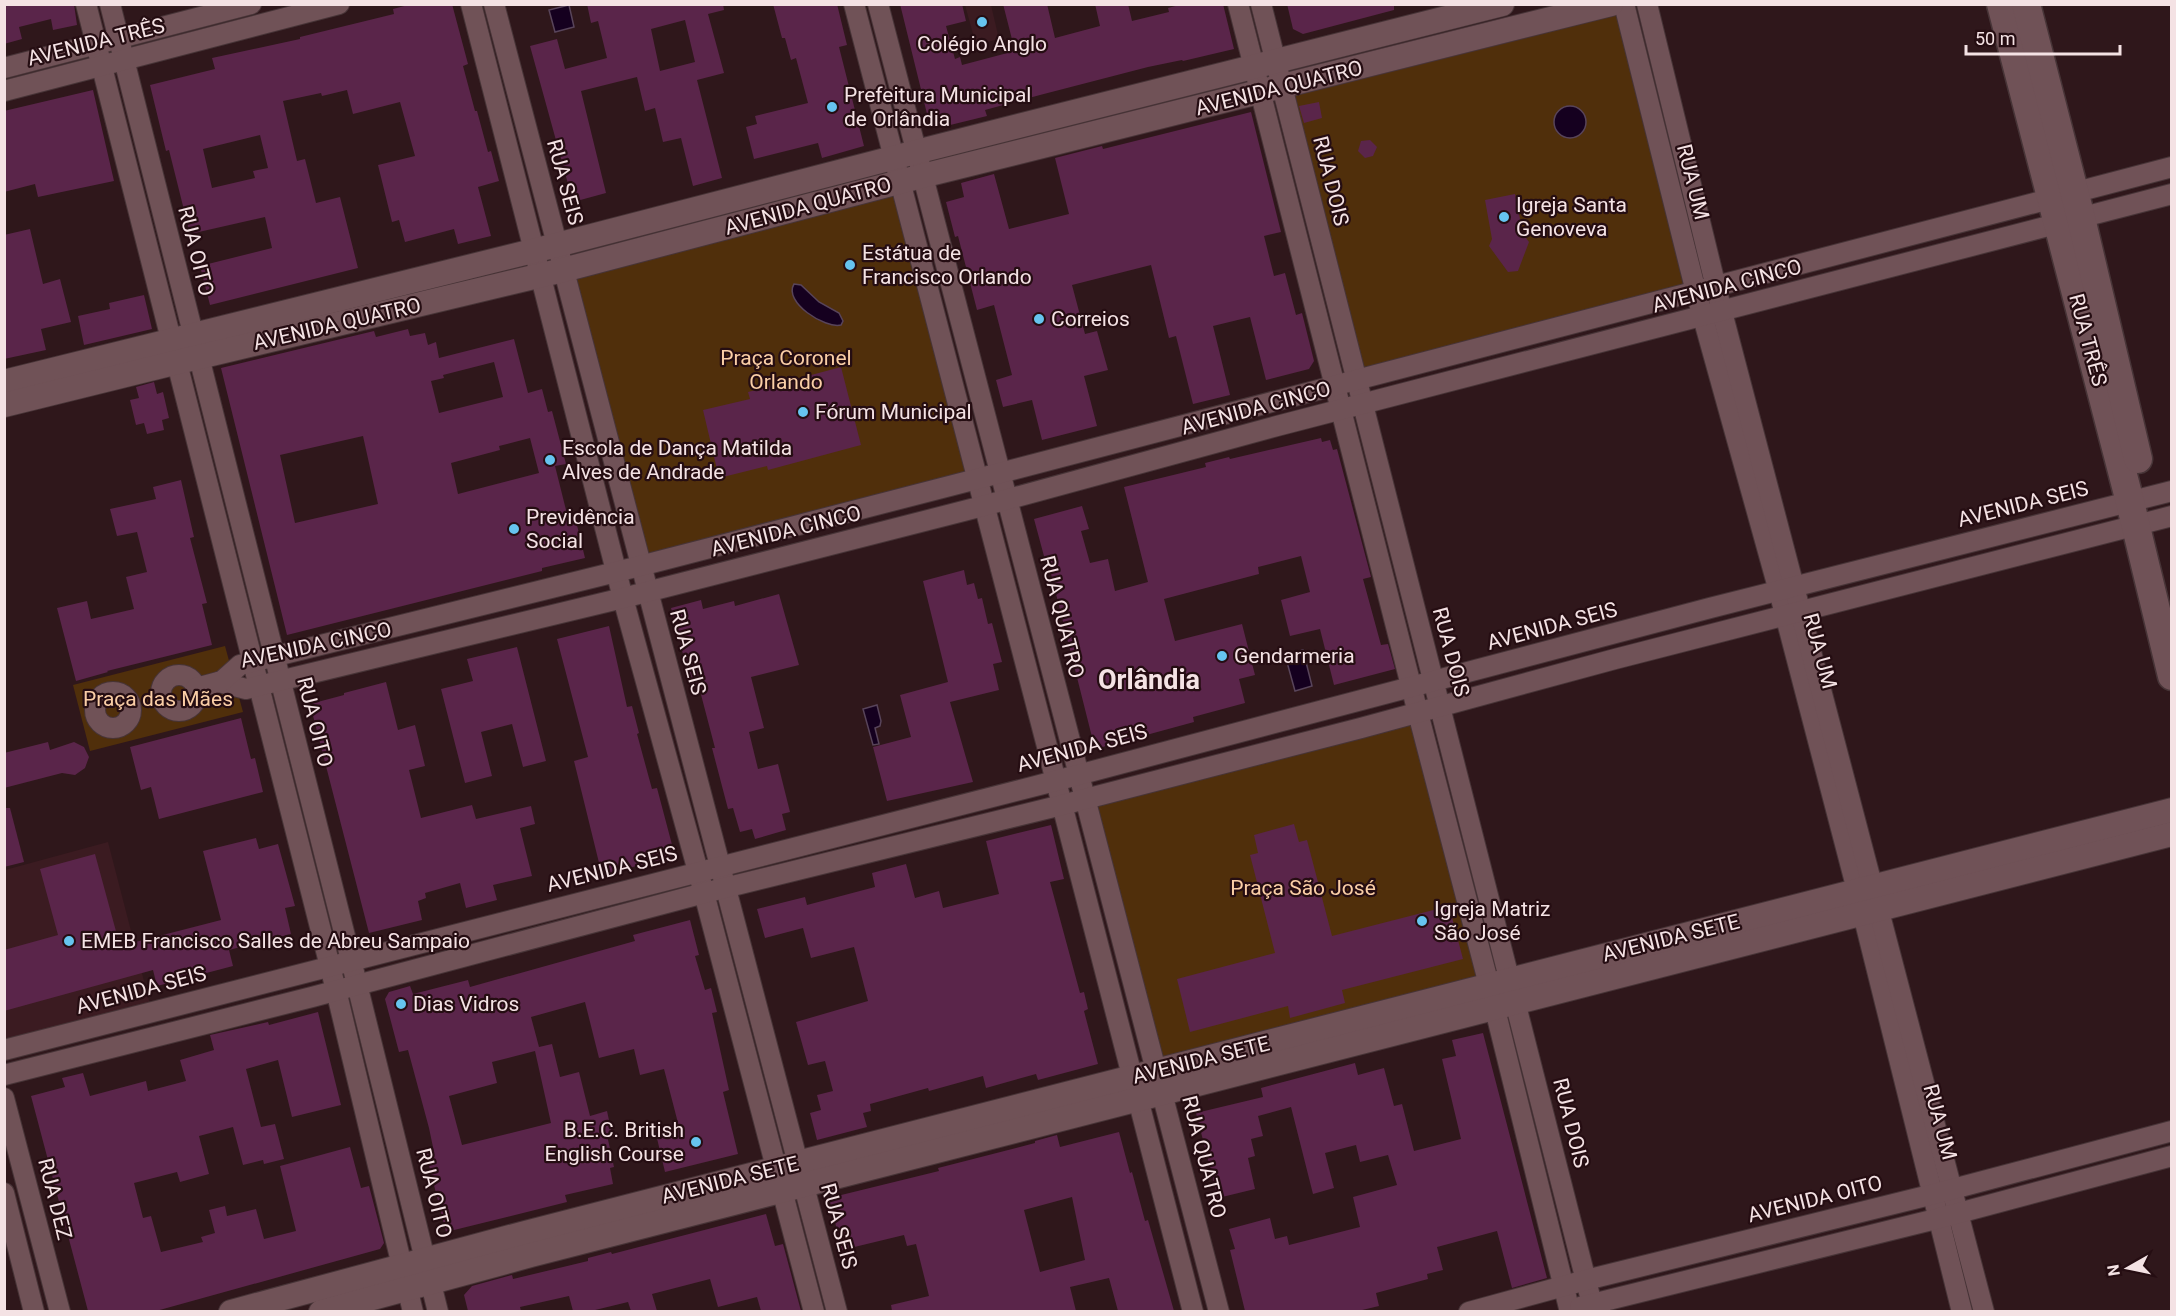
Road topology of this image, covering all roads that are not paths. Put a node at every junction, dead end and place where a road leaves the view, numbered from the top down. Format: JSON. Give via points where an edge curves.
{"nodes":[{"id":1,"x":86,"y":4,"type":"edge"},
{"id":2,"x":110,"y":4,"type":"edge"},
{"id":3,"x":251,"y":4,"type":"edge"},
{"id":4,"x":339,"y":4,"type":"edge"},
{"id":5,"x":471,"y":4,"type":"edge"},
{"id":6,"x":494,"y":4,"type":"edge"},
{"id":7,"x":854,"y":4,"type":"edge"},
{"id":8,"x":878,"y":4,"type":"edge"},
{"id":9,"x":1238,"y":4,"type":"edge"},
{"id":10,"x":1261,"y":4,"type":"edge"},
{"id":11,"x":1502,"y":4,"type":"edge"},
{"id":12,"x":1611,"y":4,"type":"edge"},
{"id":13,"x":1624,"y":4,"type":"edge"},
{"id":14,"x":1647,"y":4,"type":"edge"},
{"id":15,"x":2001,"y":4,"type":"edge"},
{"id":16,"x":2026,"y":4,"type":"edge"},
{"id":17,"x":119,"y":39,"type":"junction"},
{"id":18,"x":97,"y":45,"type":"junction"},
{"id":19,"x":124,"y":60,"type":"junction"},
{"id":20,"x":102,"y":65,"type":"junction"},
{"id":21,"x":1265,"y":65,"type":"junction"},
{"id":22,"x":4,"y":68,"type":"edge"},
{"id":23,"x":1272,"y":90,"type":"junction"},
{"id":24,"x":4,"y":91,"type":"edge"},
{"id":25,"x":916,"y":152,"type":"junction"},
{"id":26,"x":893,"y":158,"type":"junction"},
{"id":27,"x":2172,"y":167,"type":"edge"},
{"id":28,"x":922,"y":176,"type":"junction"},
{"id":29,"x":899,"y":182,"type":"junction"},
{"id":30,"x":2172,"y":194,"type":"edge"},
{"id":31,"x":2066,"y":208,"type":"junction"},
{"id":32,"x":545,"y":248,"type":"junction"},
{"id":33,"x":552,"y":273,"type":"junction"},
{"id":34,"x":1716,"y":287,"type":"junction"},
{"id":35,"x":1696,"y":292,"type":"junction"},
{"id":36,"x":1713,"y":314,"type":"junction"},
{"id":37,"x":185,"y":349,"type":"junction"},
{"id":38,"x":1356,"y":380,"type":"junction"},
{"id":39,"x":4,"y":382,"type":"edge"},
{"id":40,"x":1334,"y":386,"type":"junction"},
{"id":41,"x":1363,"y":404,"type":"junction"},
{"id":42,"x":4,"y":405,"type":"edge"},
{"id":43,"x":1341,"y":410,"type":"junction"},
{"id":44,"x":1000,"y":473,"type":"junction"},
{"id":45,"x":975,"y":480,"type":"junction"},
{"id":46,"x":1006,"y":499,"type":"junction"},
{"id":47,"x":983,"y":506,"type":"junction"},
{"id":48,"x":2152,"y":509,"type":"edge"},
{"id":49,"x":640,"y":566,"type":"junction"},
{"id":50,"x":616,"y":572,"type":"junction"},
{"id":51,"x":1787,"y":589,"type":"junction"},
{"id":52,"x":647,"y":591,"type":"junction"},
{"id":53,"x":2172,"y":592,"type":"edge"},
{"id":54,"x":623,"y":598,"type":"junction"},
{"id":55,"x":1794,"y":614,"type":"junction"},
{"id":56,"x":274,"y":657,"type":"junction"},
{"id":57,"x":252,"y":662,"type":"junction"},
{"id":58,"x":2172,"y":676,"type":"edge"},
{"id":59,"x":280,"y":681,"type":"junction"},
{"id":60,"x":1434,"y":681,"type":"junction"},
{"id":61,"x":219,"y":682,"type":"junction"},
{"id":62,"x":258,"y":686,"type":"junction"},
{"id":63,"x":1411,"y":687,"type":"junction"},
{"id":64,"x":130,"y":705,"type":"dead end"},
{"id":65,"x":1441,"y":706,"type":"junction"},
{"id":66,"x":1418,"y":712,"type":"junction"},
{"id":67,"x":1077,"y":775,"type":"junction"},
{"id":68,"x":1055,"y":781,"type":"junction"},
{"id":69,"x":1084,"y":800,"type":"junction"},
{"id":70,"x":1062,"y":805,"type":"junction"},
{"id":71,"x":2172,"y":810,"type":"edge"},
{"id":72,"x":2172,"y":834,"type":"edge"},
{"id":73,"x":720,"y":867,"type":"junction"},
{"id":74,"x":698,"y":872,"type":"junction"},
{"id":75,"x":725,"y":888,"type":"junction"},
{"id":76,"x":704,"y":893,"type":"junction"},
{"id":77,"x":1867,"y":900,"type":"junction"},
{"id":78,"x":351,"y":960,"type":"junction"},
{"id":79,"x":330,"y":966,"type":"junction"},
{"id":80,"x":357,"y":985,"type":"junction"},
{"id":81,"x":336,"y":990,"type":"junction"},
{"id":82,"x":1502,"y":994,"type":"junction"},
{"id":83,"x":4,"y":1050,"type":"edge"},
{"id":84,"x":4,"y":1075,"type":"edge"},
{"id":85,"x":1148,"y":1085,"type":"junction"},
{"id":86,"x":4,"y":1098,"type":"edge"},
{"id":87,"x":2172,"y":1131,"type":"edge"},
{"id":88,"x":2172,"y":1156,"type":"edge"},
{"id":89,"x":790,"y":1177,"type":"junction"},
{"id":90,"x":1943,"y":1191,"type":"junction"},
{"id":91,"x":4,"y":1193,"type":"edge"},
{"id":92,"x":1949,"y":1215,"type":"junction"},
{"id":93,"x":428,"y":1271,"type":"junction"},
{"id":94,"x":1586,"y":1280,"type":"junction"},
{"id":95,"x":1564,"y":1287,"type":"junction"},
{"id":96,"x":407,"y":1289,"type":"edge"},
{"id":97,"x":1593,"y":1308,"type":"edge"},
{"id":98,"x":34,"y":1311,"type":"edge"},
{"id":99,"x":60,"y":1311,"type":"edge"},
{"id":100,"x":231,"y":1311,"type":"edge"},
{"id":101,"x":321,"y":1311,"type":"edge"},
{"id":102,"x":438,"y":1311,"type":"edge"},
{"id":103,"x":814,"y":1311,"type":"edge"},
{"id":104,"x":837,"y":1311,"type":"edge"},
{"id":105,"x":1193,"y":1311,"type":"edge"},
{"id":106,"x":1219,"y":1311,"type":"edge"},
{"id":107,"x":1468,"y":1311,"type":"edge"},
{"id":108,"x":1567,"y":1311,"type":"edge"},
{"id":109,"x":1962,"y":1311,"type":"edge"},
{"id":110,"x":1984,"y":1311,"type":"edge"}],
"edges":[{"from":1,"to":18,"type":"street","name":"RUA OITO"},
{"from":2,"to":17,"type":"street","name":"RUA OITO"},
{"from":3,"to":17,"type":"street","name":"AVENIDA TRÊS"},
{"from":4,"to":19,"type":"street","name":"AVENIDA TRÊS"},
{"from":5,"to":32,"type":"street","name":"RUA SEIS"},
{"from":6,"to":32,"type":"street","name":"RUA SEIS"},
{"from":7,"to":26,"type":"street","name":"RUA QUATRO"},
{"from":8,"to":25,"type":"street","name":"RUA QUATRO"},
{"from":9,"to":21,"type":"street","name":"RUA DOIS"},
{"from":10,"to":21,"type":"street","name":"RUA DOIS"},
{"from":11,"to":21,"type":"street","name":"AVENIDA QUATRO"},
{"from":12,"to":23,"type":"street","name":"AVENIDA QUATRO"},
{"from":13,"to":35,"type":"street","name":"RUA UM"},
{"from":14,"to":34,"type":"street","name":"RUA UM"},
{"from":15,"to":31,"type":"main road","name":"RUA TRÊS"},
{"from":16,"to":31,"type":"main road","name":"RUA TRÊS"},
{"from":17,"to":18,"type":"street","name":"AVENIDA TRÊS"},
{"from":17,"to":19,"type":"street","name":"RUA OITO"},
{"from":18,"to":20,"type":"street","name":"RUA OITO"},
{"from":18,"to":22,"type":"street","name":"AVENIDA TRÊS"},
{"from":19,"to":20,"type":"street","name":"AVENIDA TRÊS"},
{"from":19,"to":37,"type":"street","name":"RUA OITO"},
{"from":20,"to":24,"type":"street","name":"AVENIDA TRÊS"},
{"from":20,"to":37,"type":"street","name":"RUA OITO"},
{"from":21,"to":23,"type":"street","name":"RUA DOIS"},
{"from":21,"to":25,"type":"street","name":"AVENIDA QUATRO"},
{"from":23,"to":28,"type":"street","name":"AVENIDA QUATRO"},
{"from":23,"to":38,"type":"street","name":"RUA DOIS"},
{"from":23,"to":40,"type":"street","name":"RUA DOIS"},
{"from":25,"to":26,"type":"street","name":"AVENIDA QUATRO"},
{"from":25,"to":28,"type":"street","name":"RUA QUATRO"},
{"from":26,"to":29,"type":"street","name":"RUA QUATRO"},
{"from":26,"to":32,"type":"street","name":"AVENIDA QUATRO"},
{"from":27,"to":31,"type":"street","name":"AVENIDA CINCO"},
{"from":28,"to":29,"type":"street","name":"AVENIDA QUATRO"},
{"from":28,"to":44,"type":"street","name":"RUA QUATRO"},
{"from":29,"to":33,"type":"street","name":"AVENIDA QUATRO"},
{"from":29,"to":45,"type":"street","name":"RUA QUATRO"},
{"from":30,"to":31,"type":"street","name":"AVENIDA CINCO"},
{"from":31,"to":34,"type":"street","name":"AVENIDA CINCO"},
{"from":31,"to":36,"type":"street","name":"AVENIDA CINCO"},
{"from":31,"to":48,"type":"main road","name":"RUA TRÊS"},
{"from":32,"to":33,"type":"street","name":"RUA SEIS"},
{"from":32,"to":37,"type":"street","name":"AVENIDA QUATRO"},
{"from":33,"to":37,"type":"street","name":"AVENIDA QUATRO"},
{"from":33,"to":49,"type":"street","name":"RUA SEIS"},
{"from":33,"to":50,"type":"street","name":"RUA SEIS"},
{"from":34,"to":35,"type":"street","name":"AVENIDA CINCO"},
{"from":34,"to":36,"type":"street","name":"RUA UM"},
{"from":35,"to":36,"type":"street","name":"RUA UM"},
{"from":35,"to":38,"type":"street","name":"AVENIDA CINCO"},
{"from":36,"to":41,"type":"street","name":"AVENIDA CINCO"},
{"from":36,"to":51,"type":"street","name":"RUA UM"},
{"from":37,"to":39,"type":"street","name":"AVENIDA QUATRO"},
{"from":37,"to":42,"type":"street","name":"AVENIDA QUATRO"},
{"from":37,"to":56,"type":"street","name":"RUA OITO"},
{"from":37,"to":57,"type":"street","name":"RUA OITO"},
{"from":38,"to":40,"type":"street","name":"AVENIDA CINCO"},
{"from":38,"to":41,"type":"street","name":"RUA DOIS"},
{"from":40,"to":43,"type":"street","name":"RUA DOIS"},
{"from":40,"to":44,"type":"street","name":"AVENIDA CINCO"},
{"from":41,"to":43,"type":"street","name":"AVENIDA CINCO"},
{"from":41,"to":60,"type":"street","name":"RUA DOIS"},
{"from":43,"to":46,"type":"street","name":"AVENIDA CINCO"},
{"from":43,"to":63,"type":"street","name":"RUA DOIS"},
{"from":44,"to":45,"type":"street","name":"AVENIDA CINCO"},
{"from":44,"to":46,"type":"street","name":"RUA QUATRO"},
{"from":45,"to":47,"type":"street","name":"RUA QUATRO"},
{"from":45,"to":49,"type":"street","name":"AVENIDA CINCO"},
{"from":46,"to":47,"type":"street","name":"AVENIDA CINCO"},
{"from":46,"to":67,"type":"street","name":"RUA QUATRO"},
{"from":47,"to":52,"type":"street","name":"AVENIDA CINCO"},
{"from":47,"to":68,"type":"street","name":"RUA QUATRO"},
{"from":48,"to":51,"type":"street","name":"AVENIDA SEIS"},
{"from":48,"to":53,"type":"main road","name":"RUA TRÊS"},
{"from":48,"to":55,"type":"street"},
{"from":48,"to":58,"type":"main road","name":"RUA TRÊS"},
{"from":49,"to":50,"type":"street","name":"AVENIDA CINCO"},
{"from":49,"to":52,"type":"street","name":"RUA SEIS"},
{"from":50,"to":54,"type":"street","name":"RUA SEIS"},
{"from":50,"to":56,"type":"street","name":"AVENIDA CINCO"},
{"from":51,"to":55,"type":"street","name":"RUA UM"},
{"from":51,"to":60,"type":"street","name":"AVENIDA SEIS"},
{"from":52,"to":54,"type":"street","name":"AVENIDA CINCO"},
{"from":52,"to":73,"type":"street","name":"RUA SEIS"},
{"from":54,"to":59,"type":"street","name":"AVENIDA CINCO"},
{"from":54,"to":74,"type":"street","name":"RUA SEIS"},
{"from":55,"to":65,"type":"street"},
{"from":55,"to":77,"type":"street","name":"RUA UM"},
{"from":56,"to":57,"type":"street","name":"AVENIDA CINCO"},
{"from":56,"to":59,"type":"street","name":"RUA OITO"},
{"from":57,"to":61,"type":"street","name":"AVENIDA CINCO","via":[[235,667]]},
{"from":57,"to":62,"type":"street","name":"RUA OITO"},
{"from":59,"to":62,"type":"street","name":"AVENIDA CINCO"},
{"from":59,"to":78,"type":"street","name":"RUA OITO"},
{"from":60,"to":63,"type":"street","name":"AVENIDA SEIS"},
{"from":60,"to":65,"type":"street","name":"RUA DOIS"},
{"from":61,"to":62,"type":"street","name":"AVENIDA CINCO","via":[[246,688]]},
{"from":61,"to":64,"type":"street","via":[[196,688],[189,679],[173,676],[164,682],[162,698]]},
{"from":62,"to":79,"type":"street","name":"RUA OITO"},
{"from":63,"to":66,"type":"street","name":"RUA DOIS"},
{"from":63,"to":67,"type":"street","name":"AVENIDA SEIS"},
{"from":65,"to":66,"type":"street"},
{"from":65,"to":82,"type":"street","name":"RUA DOIS"},
{"from":66,"to":69,"type":"street"},
{"from":66,"to":82,"type":"street","name":"RUA DOIS"},
{"from":67,"to":68,"type":"street","name":"AVENIDA SEIS"},
{"from":67,"to":69,"type":"street","name":"RUA QUATRO"},
{"from":68,"to":70,"type":"street","name":"RUA QUATRO"},
{"from":68,"to":73,"type":"street","name":"AVENIDA SEIS"},
{"from":69,"to":70,"type":"street"},
{"from":69,"to":85,"type":"street","name":"RUA QUATRO"},
{"from":70,"to":75,"type":"street"},
{"from":70,"to":85,"type":"street","name":"RUA QUATRO"},
{"from":71,"to":77,"type":"street","name":"AVENIDA SETE"},
{"from":72,"to":77,"type":"street","name":"AVENIDA SETE"},
{"from":73,"to":74,"type":"street","name":"AVENIDA SEIS"},
{"from":73,"to":75,"type":"street","name":"RUA SEIS"},
{"from":74,"to":76,"type":"street","name":"RUA SEIS"},
{"from":74,"to":78,"type":"street","name":"AVENIDA SEIS"},
{"from":75,"to":76,"type":"street"},
{"from":75,"to":89,"type":"street","name":"RUA SEIS"},
{"from":76,"to":80,"type":"street"},
{"from":76,"to":89,"type":"street","name":"RUA SEIS"},
{"from":77,"to":82,"type":"street","name":"AVENIDA SETE"},
{"from":77,"to":90,"type":"street","name":"RUA UM"},
{"from":78,"to":79,"type":"street","name":"AVENIDA SEIS"},
{"from":78,"to":80,"type":"street","name":"RUA OITO"},
{"from":79,"to":81,"type":"street","name":"RUA OITO"},
{"from":79,"to":83,"type":"street","name":"AVENIDA SEIS"},
{"from":80,"to":81,"type":"street"},
{"from":80,"to":93,"type":"street","name":"RUA OITO"},
{"from":81,"to":84,"type":"street"},
{"from":81,"to":96,"type":"street","name":"RUA OITO"},
{"from":82,"to":85,"type":"street","name":"AVENIDA SETE"},
{"from":82,"to":94,"type":"street","name":"RUA DOIS"},
{"from":82,"to":95,"type":"street","name":"RUA DOIS"},
{"from":85,"to":89,"type":"street","name":"AVENIDA SETE"},
{"from":85,"to":105,"type":"street","name":"RUA QUATRO"},
{"from":85,"to":106,"type":"street","name":"RUA QUATRO"},
{"from":86,"to":99,"type":"street","name":"RUA DEZ"},
{"from":87,"to":90,"type":"street","name":"AVENIDA OITO"},
{"from":88,"to":92,"type":"street"},
{"from":89,"to":93,"type":"street","name":"AVENIDA SETE"},
{"from":89,"to":103,"type":"street","name":"RUA SEIS"},
{"from":89,"to":104,"type":"street","name":"RUA SEIS"},
{"from":90,"to":92,"type":"street","name":"RUA UM"},
{"from":90,"to":94,"type":"street","name":"AVENIDA OITO"},
{"from":91,"to":98,"type":"street"},
{"from":92,"to":97,"type":"street"},
{"from":92,"to":109,"type":"street","name":"RUA UM"},
{"from":92,"to":110,"type":"street","name":"RUA UM"},
{"from":93,"to":96,"type":"street","name":"AVENIDA SETE"},
{"from":93,"to":102,"type":"street","name":"RUA OITO"},
{"from":94,"to":95,"type":"street","name":"AVENIDA OITO"},
{"from":94,"to":97,"type":"street","name":"RUA DOIS"},
{"from":95,"to":107,"type":"street","name":"AVENIDA OITO"},
{"from":95,"to":108,"type":"street","name":"RUA DOIS"},
{"from":96,"to":100,"type":"street","name":"AVENIDA SETE"},
{"from":96,"to":101,"type":"street","name":"AVENIDA SETE"},
{"from":97,"to":108,"type":"street"}]}
